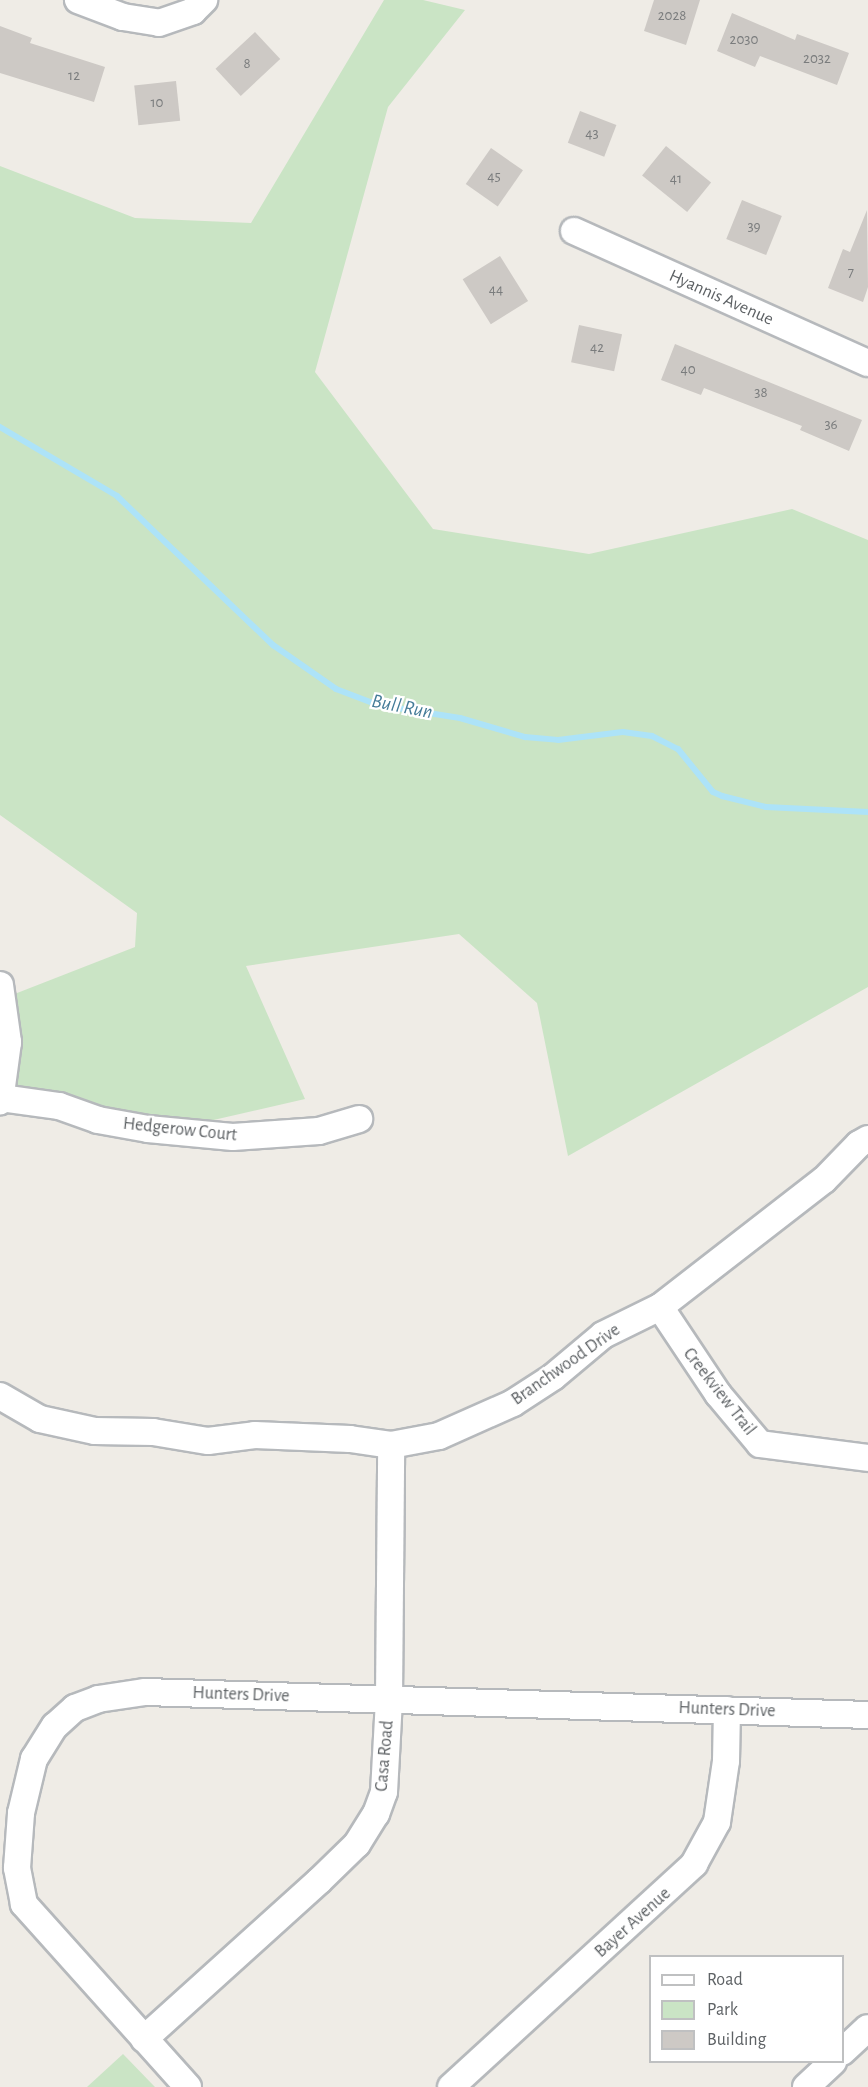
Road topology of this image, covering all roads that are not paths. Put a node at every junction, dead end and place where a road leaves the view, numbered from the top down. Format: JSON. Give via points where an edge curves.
{"nodes":[{"id":1,"x":78,"y":0,"type":"edge"},
{"id":2,"x":204,"y":0,"type":"edge"},
{"id":3,"x":574,"y":231,"type":"dead end"},
{"id":4,"x":868,"y":363,"type":"edge"},
{"id":5,"x":0,"y":984,"type":"edge"},
{"id":6,"x":0,"y":1100,"type":"edge"},
{"id":7,"x":359,"y":1119,"type":"dead end"},
{"id":8,"x":868,"y":1139,"type":"edge"},
{"id":9,"x":660,"y":1307,"type":"junction"},
{"id":10,"x":0,"y":1396,"type":"edge"},
{"id":11,"x":391,"y":1446,"type":"junction"},
{"id":12,"x":868,"y":1458,"type":"edge"},
{"id":13,"x":389,"y":1699,"type":"junction"},
{"id":14,"x":727,"y":1710,"type":"junction"},
{"id":15,"x":868,"y":1715,"type":"edge"},
{"id":16,"x":868,"y":2028,"type":"edge"},
{"id":17,"x":144,"y":2039,"type":"junction"},
{"id":18,"x":844,"y":2051,"type":"edge"},
{"id":19,"x":831,"y":2063,"type":"edge"},
{"id":20,"x":188,"y":2087,"type":"edge"},
{"id":21,"x":451,"y":2087,"type":"edge"},
{"id":22,"x":806,"y":2087,"type":"edge"}],
"edges":[{"from":1,"to":2,"type":"street","via":[[123,17],[159,23],[185,15]]},
{"from":3,"to":4,"type":"street","name":"Hyannis Avenue"},
{"from":5,"to":6,"type":"street","via":[[8,1042]]},
{"from":6,"to":7,"type":"street","name":"Hedgerow Court","via":[[59,1106],[98,1120],[138,1127],[233,1137],[319,1131]]},
{"from":8,"to":9,"type":"street","name":"Branchwood Drive","via":[[824,1180]]},
{"from":9,"to":11,"type":"street","name":"Branchwood Drive","via":[[603,1335],[553,1377],[478,1421],[439,1436]]},
{"from":9,"to":12,"type":"street","name":"Creekview Trail","via":[[711,1385],[760,1444]]},
{"from":10,"to":11,"type":"street","name":"Branchwood Drive","via":[[40,1419],[96,1431],[153,1432],[208,1441],[255,1435],[350,1439]]},
{"from":11,"to":13,"type":"street","name":"Casa Road"},
{"from":13,"to":14,"type":"street","name":"Hunters Drive"},
{"from":13,"to":17,"type":"street","name":"Casa Road","via":[[384,1792],[357,1844]]},
{"from":13,"to":17,"type":"street","name":"Hunters Drive","via":[[145,1692],[98,1699],[75,1708],[55,1726],[34,1759],[21,1813],[17,1868],[24,1904]]},
{"from":14,"to":15,"type":"street","name":"Hunters Drive"},
{"from":14,"to":21,"type":"street","name":"Bayer Avenue","via":[[726,1761],[717,1822],[694,1864]]},
{"from":16,"to":18,"type":"street"},
{"from":17,"to":20,"type":"street","name":"Hunters Drive"},
{"from":19,"to":22,"type":"street"}]}
